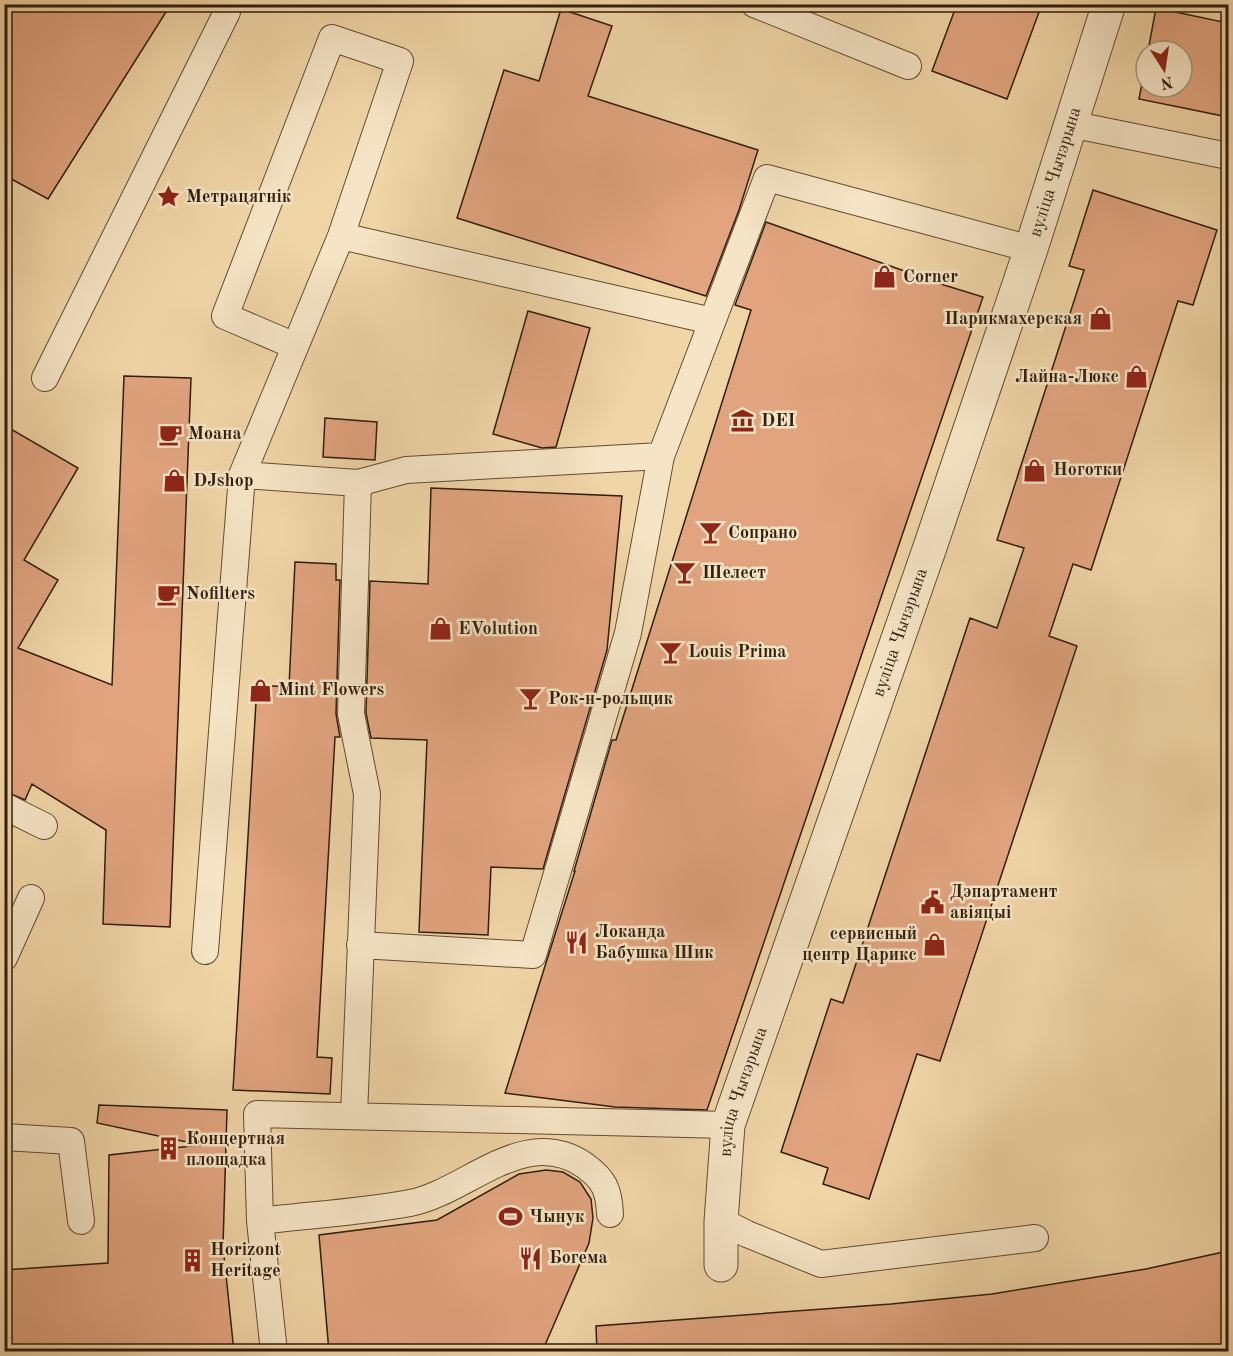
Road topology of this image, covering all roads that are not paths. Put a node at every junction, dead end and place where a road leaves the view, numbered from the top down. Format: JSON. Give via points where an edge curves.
{"nodes":[{"id":1,"x":227,"y":4,"type":"edge"},
{"id":2,"x":754,"y":4,"type":"edge"},
{"id":3,"x":1110,"y":4,"type":"edge"},
{"id":4,"x":908,"y":66,"type":"dead end"},
{"id":5,"x":1070,"y":124,"type":"junction"},
{"id":6,"x":1228,"y":156,"type":"edge"},
{"id":7,"x":341,"y":236,"type":"junction"},
{"id":8,"x":1031,"y":249,"type":"junction"},
{"id":9,"x":712,"y":321,"type":"junction"},
{"id":10,"x":295,"y":346,"type":"junction"},
{"id":11,"x":45,"y":378,"type":"dead end"},
{"id":12,"x":661,"y":456,"type":"junction"},
{"id":13,"x":242,"y":475,"type":"junction"},
{"id":14,"x":358,"y":483,"type":"junction"},
{"id":15,"x":4,"y":806,"type":"edge"},
{"id":16,"x":44,"y":826,"type":"dead end"},
{"id":17,"x":31,"y":898,"type":"dead end"},
{"id":18,"x":360,"y":945,"type":"junction"},
{"id":19,"x":205,"y":951,"type":"dead end"},
{"id":20,"x":4,"y":958,"type":"edge"},
{"id":21,"x":354,"y":1115,"type":"junction"},
{"id":22,"x":728,"y":1125,"type":"junction"},
{"id":23,"x":4,"y":1137,"type":"edge"},
{"id":24,"x":610,"y":1214,"type":"dead end"},
{"id":25,"x":81,"y":1221,"type":"dead end"},
{"id":26,"x":260,"y":1221,"type":"junction"},
{"id":27,"x":721,"y":1221,"type":"junction"},
{"id":28,"x":1035,"y":1238,"type":"dead end"},
{"id":29,"x":721,"y":1265,"type":"dead end"},
{"id":30,"x":274,"y":1352,"type":"edge"}],
"edges":[{"from":1,"to":11,"type":"lane","via":[[227,12]]},
{"from":2,"to":4,"type":"lane"},
{"from":3,"to":5,"type":"street","name":"вуліца Чычэрына"},
{"from":5,"to":6,"type":"lane"},
{"from":5,"to":8,"type":"street","name":"вуліца Чычэрына"},
{"from":7,"to":9,"type":"lane"},
{"from":7,"to":10,"type":"lane"},
{"from":7,"to":10,"type":"lane","via":[[400,60],[332,38],[225,316]]},
{"from":8,"to":9,"type":"lane","via":[[767,178]]},
{"from":8,"to":22,"type":"street","name":"вуліца Чычэрына"},
{"from":9,"to":12,"type":"lane"},
{"from":10,"to":13,"type":"lane"},
{"from":12,"to":14,"type":"lane","via":[[406,470]]},
{"from":12,"to":18,"type":"lane","via":[[628,633],[533,956]]},
{"from":13,"to":14,"type":"lane"},
{"from":13,"to":19,"type":"lane"},
{"from":14,"to":18,"type":"lane","via":[[351,714],[367,794]]},
{"from":15,"to":16,"type":"lane"},
{"from":17,"to":20,"type":"lane"},
{"from":18,"to":21,"type":"lane"},
{"from":21,"to":22,"type":"lane"},
{"from":21,"to":26,"type":"lane","via":[[257,1114]]},
{"from":22,"to":27,"type":"street","name":"вуліца Чычэрына"},
{"from":23,"to":25,"type":"lane","via":[[71,1141]]},
{"from":24,"to":26,"type":"lane","via":[[609,1194],[597,1173],[576,1159],[552,1152],[522,1154],[412,1203]]},
{"from":26,"to":30,"type":"lane"},
{"from":27,"to":28,"type":"lane","via":[[821,1264]]},
{"from":27,"to":29,"type":"street","name":"вуліца Чычэрына"}]}
